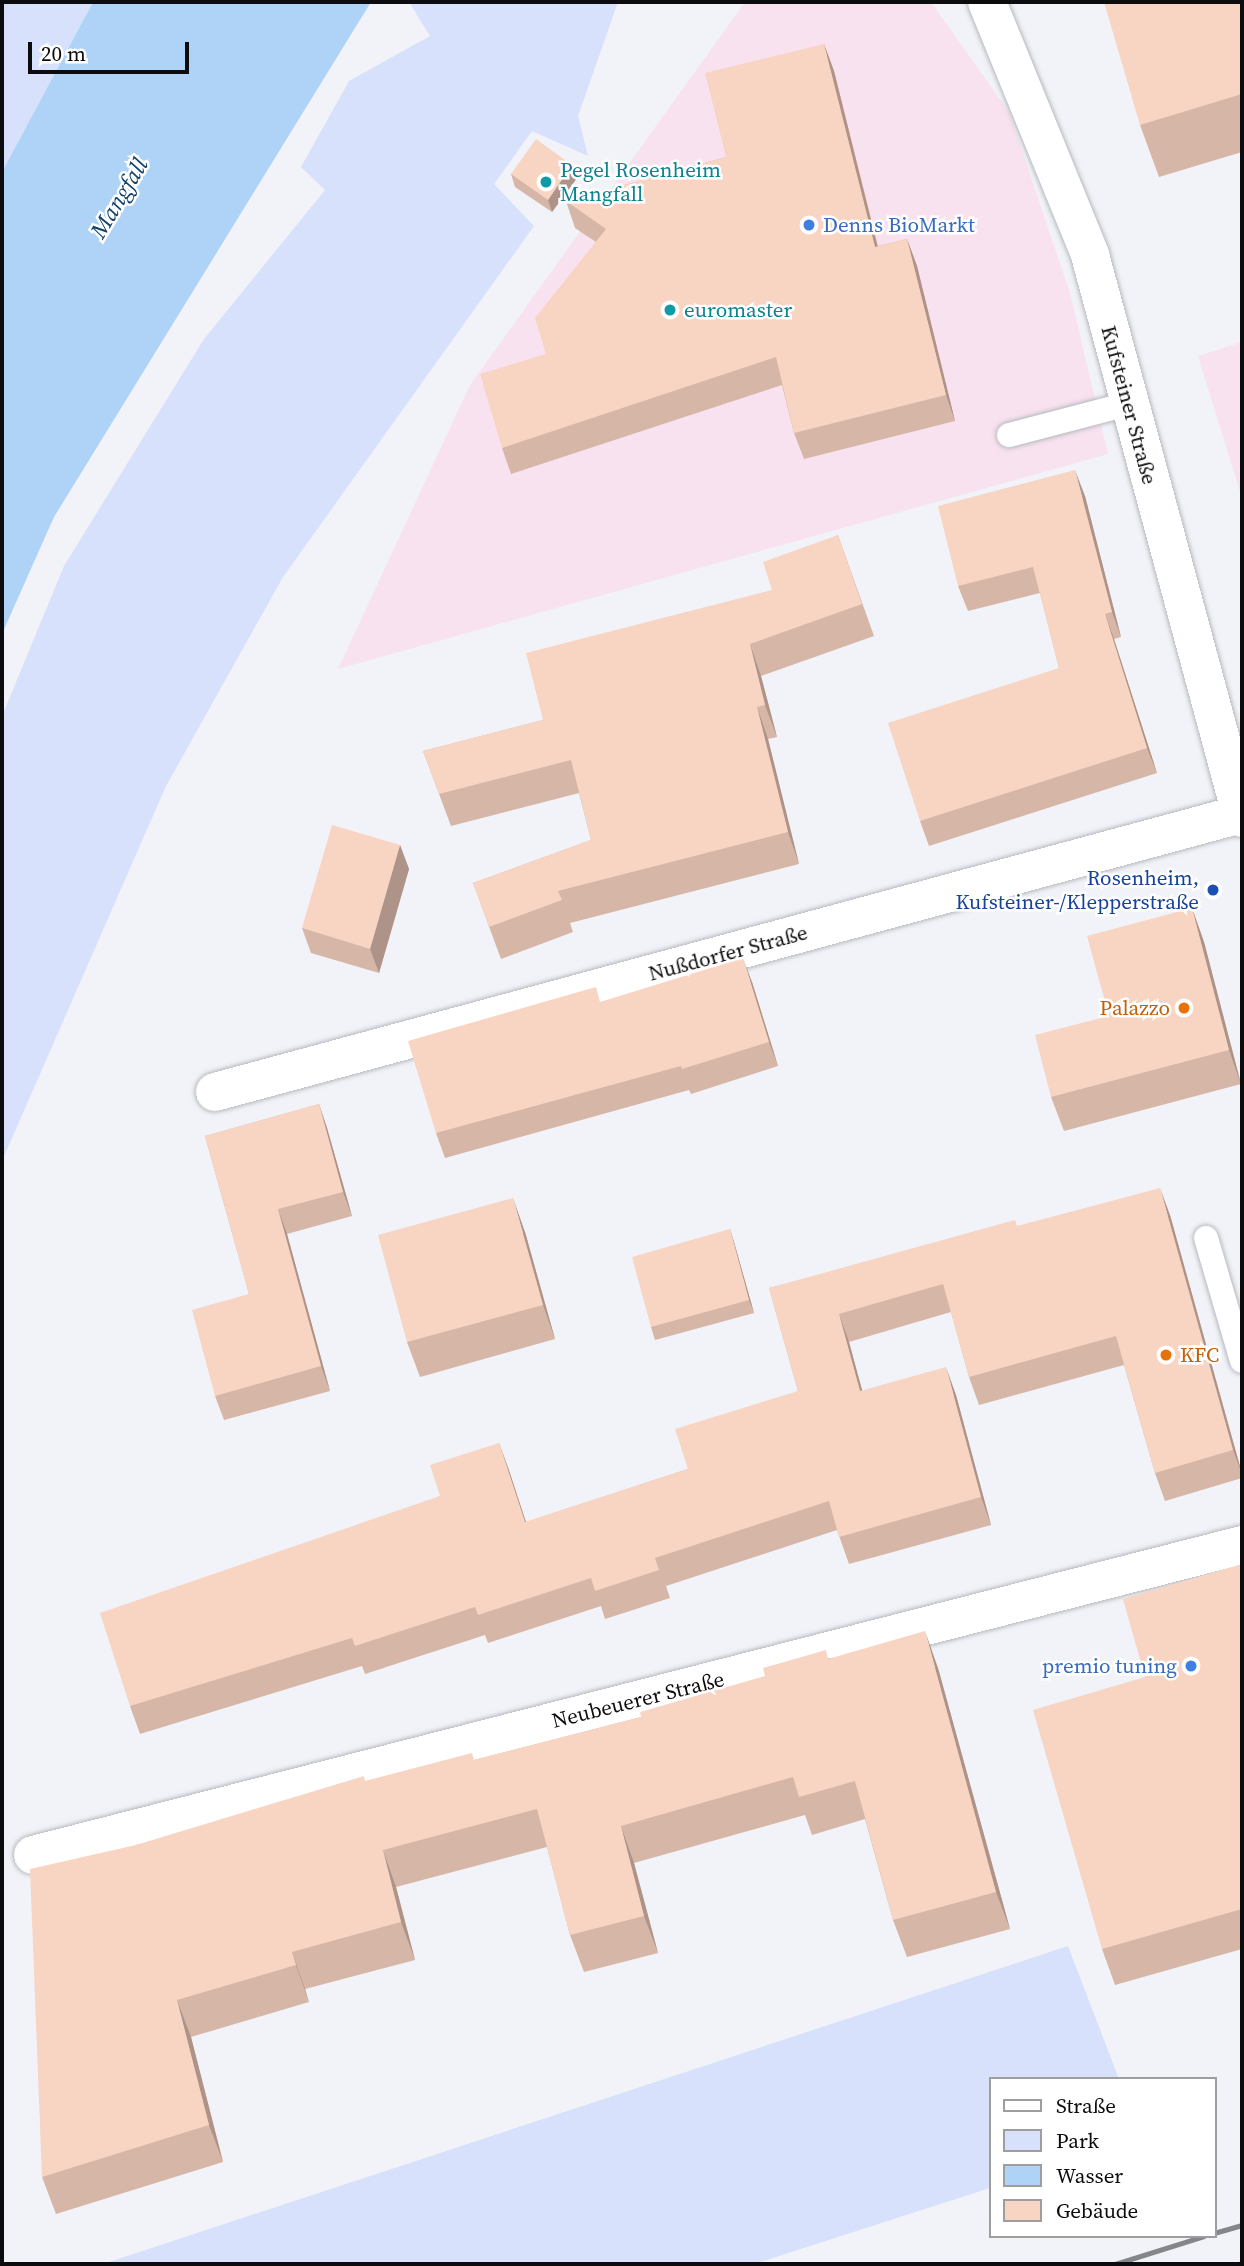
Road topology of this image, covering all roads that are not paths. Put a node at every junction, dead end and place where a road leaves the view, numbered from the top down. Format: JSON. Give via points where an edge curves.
{"nodes":[{"id":1,"x":987,"y":2,"type":"edge"},
{"id":2,"x":1128,"y":404,"type":"junction"},
{"id":3,"x":1009,"y":435,"type":"dead end"},
{"id":4,"x":1242,"y":816,"type":"edge"},
{"id":5,"x":215,"y":1092,"type":"dead end"},
{"id":6,"x":1206,"y":1238,"type":"dead end"},
{"id":7,"x":1242,"y":1361,"type":"edge"},
{"id":8,"x":1242,"y":1545,"type":"edge"},
{"id":9,"x":33,"y":1855,"type":"dead end"}],
"edges":[{"from":1,"to":2,"type":"street","name":"Kufsteiner Straße","via":[[1090,255]]},
{"from":2,"to":3,"type":"lane"},
{"from":2,"to":4,"type":"street","name":"Kufsteiner Straße"},
{"from":4,"to":5,"type":"street","name":"Nußdorfer Straße"},
{"from":6,"to":7,"type":"lane"},
{"from":8,"to":9,"type":"street","name":"Neubeuerer Straße"}]}
